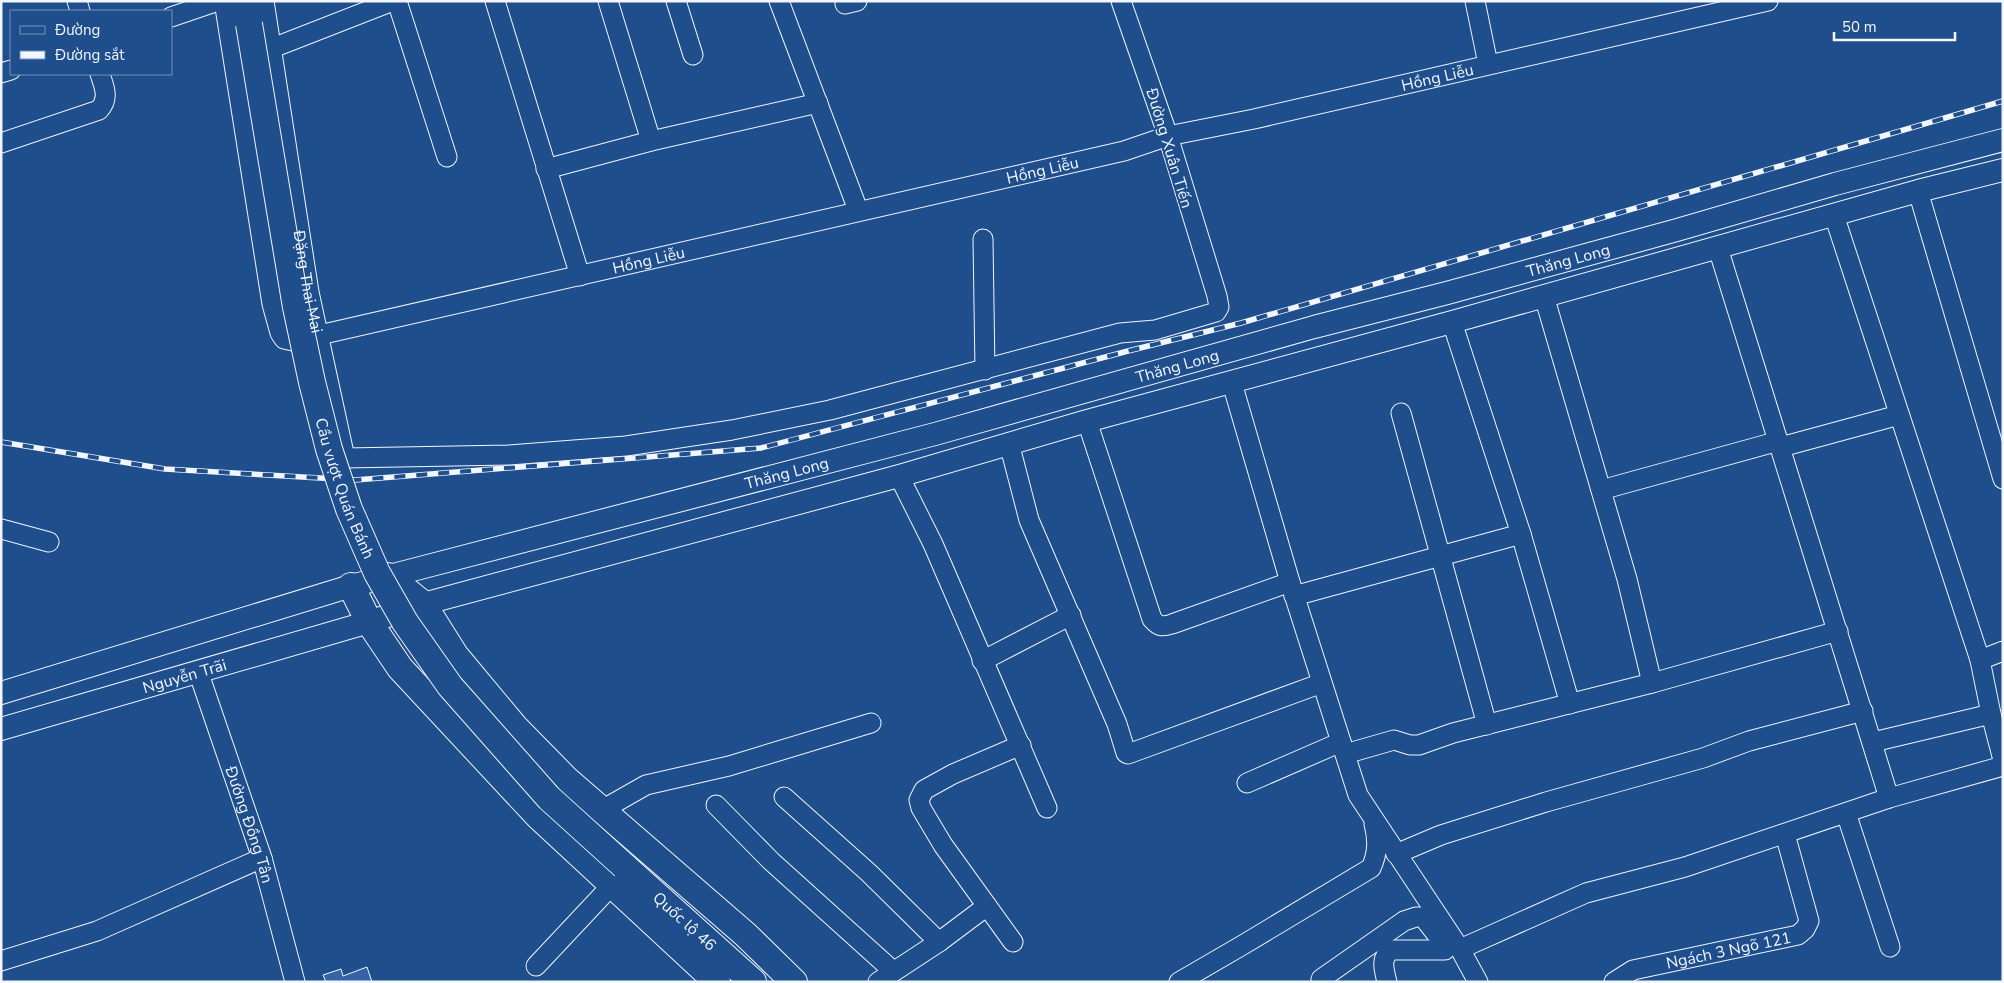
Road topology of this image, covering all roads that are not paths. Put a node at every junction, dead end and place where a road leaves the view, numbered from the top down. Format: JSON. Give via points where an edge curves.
{"nodes":[{"id":1,"x":218,"y":1,"type":"edge"},
{"id":2,"x":224,"y":1,"type":"edge"},
{"id":3,"x":264,"y":1,"type":"edge"},
{"id":4,"x":392,"y":1,"type":"edge"},
{"id":5,"x":397,"y":1,"type":"edge"},
{"id":6,"x":495,"y":1,"type":"edge"},
{"id":7,"x":608,"y":1,"type":"edge"},
{"id":8,"x":676,"y":1,"type":"edge"},
{"id":9,"x":778,"y":1,"type":"edge"},
{"id":10,"x":1475,"y":1,"type":"edge"},
{"id":11,"x":1768,"y":1,"type":"edge"},
{"id":12,"x":1123,"y":2,"type":"edge"},
{"id":13,"x":247,"y":12,"type":"edge"},
{"id":14,"x":172,"y":17,"type":"edge"},
{"id":15,"x":270,"y":49,"type":"junction"},
{"id":16,"x":693,"y":55,"type":"dead end"},
{"id":17,"x":1488,"y":64,"type":"junction"},
{"id":18,"x":100,"y":75,"type":"edge"},
{"id":19,"x":818,"y":103,"type":"junction"},
{"id":20,"x":1168,"y":136,"type":"junction"},
{"id":21,"x":1999,"y":140,"type":"edge"},
{"id":22,"x":651,"y":141,"type":"junction"},
{"id":23,"x":1,"y":143,"type":"edge"},
{"id":24,"x":447,"y":157,"type":"dead end"},
{"id":25,"x":546,"y":169,"type":"junction"},
{"id":26,"x":2003,"y":170,"type":"edge"},
{"id":27,"x":1918,"y":192,"type":"junction"},
{"id":28,"x":858,"y":210,"type":"junction"},
{"id":29,"x":1834,"y":215,"type":"junction"},
{"id":30,"x":298,"y":226,"type":"junction"},
{"id":31,"x":260,"y":233,"type":"junction"},
{"id":32,"x":983,"y":239,"type":"dead end"},
{"id":33,"x":1718,"y":248,"type":"junction"},
{"id":34,"x":580,"y":276,"type":"junction"},
{"id":35,"x":1544,"y":296,"type":"junction"},
{"id":36,"x":1452,"y":322,"type":"junction"},
{"id":37,"x":317,"y":335,"type":"junction"},
{"id":38,"x":985,"y":370,"type":"junction"},
{"id":39,"x":1232,"y":383,"type":"junction"},
{"id":40,"x":1078,"y":393,"type":"junction"},
{"id":41,"x":1401,"y":413,"type":"dead end"},
{"id":42,"x":1899,"y":415,"type":"junction"},
{"id":43,"x":1087,"y":421,"type":"junction"},
{"id":44,"x":1009,"y":443,"type":"junction"},
{"id":45,"x":1780,"y":444,"type":"junction"},
{"id":46,"x":899,"y":476,"type":"junction"},
{"id":47,"x":2003,"y":479,"type":"edge"},
{"id":48,"x":1601,"y":490,"type":"junction"},
{"id":49,"x":1,"y":529,"type":"edge"},
{"id":50,"x":1521,"y":534,"type":"junction"},
{"id":51,"x":49,"y":542,"type":"dead end"},
{"id":52,"x":1442,"y":556,"type":"junction"},
{"id":53,"x":388,"y":576,"type":"junction"},
{"id":54,"x":351,"y":586,"type":"junction"},
{"id":55,"x":1292,"y":589,"type":"junction"},
{"id":56,"x":423,"y":604,"type":"junction"},
{"id":57,"x":1071,"y":615,"type":"junction"},
{"id":58,"x":369,"y":622,"type":"junction"},
{"id":59,"x":1838,"y":631,"type":"junction"},
{"id":60,"x":2003,"y":651,"type":"edge"},
{"id":61,"x":982,"y":660,"type":"junction"},
{"id":62,"x":1980,"y":660,"type":"junction"},
{"id":63,"x":198,"y":671,"type":"junction"},
{"id":64,"x":1322,"y":682,"type":"junction"},
{"id":65,"x":1652,"y":682,"type":"junction"},
{"id":66,"x":1,"y":693,"type":"edge"},
{"id":67,"x":1570,"y":704,"type":"junction"},
{"id":68,"x":1863,"y":711,"type":"junction"},
{"id":69,"x":1991,"y":714,"type":"junction"},
{"id":70,"x":871,"y":724,"type":"dead end"},
{"id":71,"x":1487,"y":725,"type":"junction"},
{"id":72,"x":1,"y":729,"type":"edge"},
{"id":73,"x":1873,"y":742,"type":"junction"},
{"id":74,"x":1021,"y":746,"type":"junction"},
{"id":75,"x":1343,"y":748,"type":"junction"},
{"id":76,"x":2003,"y":760,"type":"edge"},
{"id":77,"x":2003,"y":766,"type":"edge"},
{"id":78,"x":1246,"y":783,"type":"dead end"},
{"id":79,"x":784,"y":797,"type":"dead end"},
{"id":80,"x":1889,"y":798,"type":"junction"},
{"id":81,"x":716,"y":805,"type":"dead end"},
{"id":82,"x":1048,"y":808,"type":"dead end"},
{"id":83,"x":602,"y":810,"type":"junction"},
{"id":84,"x":1846,"y":813,"type":"junction"},
{"id":85,"x":1372,"y":816,"type":"junction"},
{"id":86,"x":1785,"y":834,"type":"junction"},
{"id":87,"x":1396,"y":854,"type":"junction"},
{"id":88,"x":262,"y":858,"type":"junction"},
{"id":89,"x":618,"y":875,"type":"junction"},
{"id":90,"x":987,"y":906,"type":"junction"},
{"id":91,"x":939,"y":942,"type":"junction"},
{"id":92,"x":1013,"y":942,"type":"dead end"},
{"id":93,"x":1890,"y":947,"type":"dead end"},
{"id":94,"x":1452,"y":949,"type":"junction"},
{"id":95,"x":1,"y":961,"type":"edge"},
{"id":96,"x":536,"y":966,"type":"dead end"},
{"id":97,"x":893,"y":971,"type":"junction"},
{"id":98,"x":751,"y":980,"type":"edge"},
{"id":99,"x":1320,"y":981,"type":"edge"},
{"id":100,"x":294,"y":982,"type":"edge"},
{"id":101,"x":717,"y":982,"type":"edge"},
{"id":102,"x":794,"y":982,"type":"edge"},
{"id":103,"x":878,"y":982,"type":"edge"},
{"id":104,"x":1179,"y":982,"type":"edge"},
{"id":105,"x":1387,"y":982,"type":"edge"},
{"id":106,"x":1463,"y":982,"type":"edge"},
{"id":107,"x":1478,"y":982,"type":"edge"},
{"id":108,"x":1614,"y":982,"type":"edge"}],
"edges":[{"from":1,"to":14,"type":"street"},
{"from":2,"to":31,"type":"street","name":"Đặng Thai Mai"},
{"from":3,"to":15,"type":"street","name":"Đặng Thai Mai"},
{"from":4,"to":15,"type":"street"},
{"from":5,"to":24,"type":"street"},
{"from":6,"to":25,"type":"street"},
{"from":7,"to":22,"type":"street"},
{"from":8,"to":16,"type":"street"},
{"from":9,"to":19,"type":"street"},
{"from":10,"to":17,"type":"street"},
{"from":11,"to":17,"type":"street","name":"Hồng Liễu"},
{"from":12,"to":20,"type":"street","name":"Đường Xuân Tiến"},
{"from":13,"to":89,"type":"highway","name":"Cầu vượt Quán Bánh","bridge":true,"via":[[296,307],[312,382],[329,450],[357,527],[377,573],[405,622],[450,686]]},
{"from":15,"to":30,"type":"street","name":"Đặng Thai Mai"},
{"from":17,"to":20,"type":"street","name":"Hồng Liễu","via":[[1254,120]]},
{"from":18,"to":23,"type":"street","via":[[106,96],[99,110]]},
{"from":19,"to":22,"type":"street"},
{"from":19,"to":28,"type":"street"},
{"from":20,"to":28,"type":"street","name":"Hồng Liễu","via":[[1124,151]]},
{"from":20,"to":38,"type":"street","name":"Đường Xuân Tiến","via":[[1217,296],[1218,310],[1154,330],[1120,333]]},
{"from":21,"to":26,"type":"main road"},
{"from":21,"to":40,"type":"main road","name":"Thăng Long"},
{"from":22,"to":25,"type":"street"},
{"from":25,"to":34,"type":"street"},
{"from":26,"to":27,"type":"main road","name":"Thăng Long"},
{"from":27,"to":29,"type":"main road","name":"Thăng Long"},
{"from":27,"to":47,"type":"street"},
{"from":28,"to":34,"type":"street","name":"Hồng Liễu"},
{"from":29,"to":33,"type":"main road","name":"Thăng Long"},
{"from":29,"to":42,"type":"street"},
{"from":30,"to":31,"type":"street"},
{"from":30,"to":37,"type":"street","name":"Đặng Thai Mai"},
{"from":31,"to":37,"type":"street","name":"Đặng Thai Mai","via":[[280,333],[284,339],[293,341]]},
{"from":32,"to":38,"type":"street"},
{"from":33,"to":35,"type":"main road","name":"Thăng Long"},
{"from":33,"to":45,"type":"street"},
{"from":34,"to":37,"type":"street","name":"Hồng Liễu"},
{"from":35,"to":36,"type":"main road","name":"Thăng Long"},
{"from":35,"to":48,"type":"street"},
{"from":36,"to":39,"type":"main road","name":"Thăng Long"},
{"from":36,"to":50,"type":"street"},
{"from":37,"to":38,"type":"street","via":[[345,458],[509,455],[666,440],[792,419]]},
{"from":39,"to":43,"type":"main road","name":"Thăng Long"},
{"from":39,"to":55,"type":"street"},
{"from":40,"to":43,"type":"main road"},
{"from":40,"to":53,"type":"main road","name":"Thăng Long","via":[[853,456]]},
{"from":41,"to":52,"type":"street"},
{"from":42,"to":45,"type":"street"},
{"from":42,"to":62,"type":"street"},
{"from":43,"to":44,"type":"main road","name":"Thăng Long"},
{"from":43,"to":55,"type":"street","via":[[1156,624],[1163,627]]},
{"from":44,"to":46,"type":"main road","name":"Thăng Long"},
{"from":44,"to":57,"type":"street","via":[[1029,520]]},
{"from":45,"to":48,"type":"street"},
{"from":45,"to":59,"type":"street"},
{"from":46,"to":56,"type":"main road","name":"Thăng Long"},
{"from":46,"to":61,"type":"street","via":[[933,544]]},
{"from":48,"to":65,"type":"street","via":[[1638,616]]},
{"from":49,"to":51,"type":"street"},
{"from":50,"to":52,"type":"street"},
{"from":50,"to":67,"type":"street"},
{"from":52,"to":55,"type":"street"},
{"from":52,"to":71,"type":"street"},
{"from":53,"to":54,"type":"main road","name":"Thăng Long"},
{"from":53,"to":56,"type":"highway"},
{"from":54,"to":58,"type":"highway"},
{"from":54,"to":66,"type":"main road"},
{"from":55,"to":64,"type":"street"},
{"from":56,"to":58,"type":"main road","name":"Thăng Long"},
{"from":56,"to":83,"type":"highway","via":[[455,655],[515,727]]},
{"from":57,"to":61,"type":"street"},
{"from":57,"to":64,"type":"street","via":[[1128,754]]},
{"from":58,"to":63,"type":"main road","name":"Nguyễn Trãi"},
{"from":58,"to":89,"type":"highway","via":[[400,668],[538,816]]},
{"from":59,"to":65,"type":"street"},
{"from":59,"to":68,"type":"street"},
{"from":60,"to":62,"type":"street"},
{"from":61,"to":74,"type":"street"},
{"from":62,"to":69,"type":"street"},
{"from":63,"to":72,"type":"main road","name":"Nguyễn Trãi"},
{"from":63,"to":88,"type":"street","name":"Đường Đồng Tân"},
{"from":64,"to":75,"type":"street"},
{"from":65,"to":67,"type":"street"},
{"from":67,"to":71,"type":"street"},
{"from":68,"to":73,"type":"street"},
{"from":68,"to":87,"type":"street","via":[[1749,741],[1703,758],[1546,802],[1441,835]]},
{"from":69,"to":73,"type":"street"},
{"from":69,"to":76,"type":"street"},
{"from":70,"to":83,"type":"street","via":[[729,766],[646,785]]},
{"from":71,"to":75,"type":"street","via":[[1418,745],[1394,740]]},
{"from":73,"to":80,"type":"street"},
{"from":74,"to":82,"type":"street"},
{"from":74,"to":90,"type":"street","via":[[953,774],[924,790],[919,800],[943,845]]},
{"from":75,"to":78,"type":"street"},
{"from":75,"to":85,"type":"street","via":[[1358,795]]},
{"from":77,"to":80,"type":"street"},
{"from":79,"to":91,"type":"street","via":[[869,873]]},
{"from":80,"to":84,"type":"street"},
{"from":81,"to":97,"type":"street","via":[[771,861]]},
{"from":83,"to":102,"type":"highway","via":[[746,935]]},
{"from":84,"to":86,"type":"street"},
{"from":84,"to":93,"type":"street"},
{"from":85,"to":87,"type":"street"},
{"from":85,"to":104,"type":"street","via":[[1378,837],[1376,858],[1371,868]]},
{"from":86,"to":94,"type":"street","via":[[1685,867],[1586,893]]},
{"from":86,"to":108,"type":"street","name":"Ngách 3 Ngõ 121","via":[[1809,921],[1802,932],[1633,970]]},
{"from":87,"to":94,"type":"street"},
{"from":88,"to":95,"type":"street","via":[[97,931]]},
{"from":88,"to":100,"type":"street","name":"Đường Đồng Tân"},
{"from":89,"to":96,"type":"street"},
{"from":89,"to":98,"type":"highway","name":"Quốc lộ 46"},
{"from":89,"to":101,"type":"highway"},
{"from":90,"to":91,"type":"street"},
{"from":90,"to":92,"type":"street"},
{"from":91,"to":97,"type":"street"},
{"from":94,"to":99,"type":"street","via":[[1427,920],[1416,916],[1404,921]]},
{"from":94,"to":105,"type":"street","via":[[1391,950],[1383,963]]},
{"from":94,"to":106,"type":"street"},
{"from":94,"to":107,"type":"street"},
{"from":97,"to":103,"type":"street"}]}
